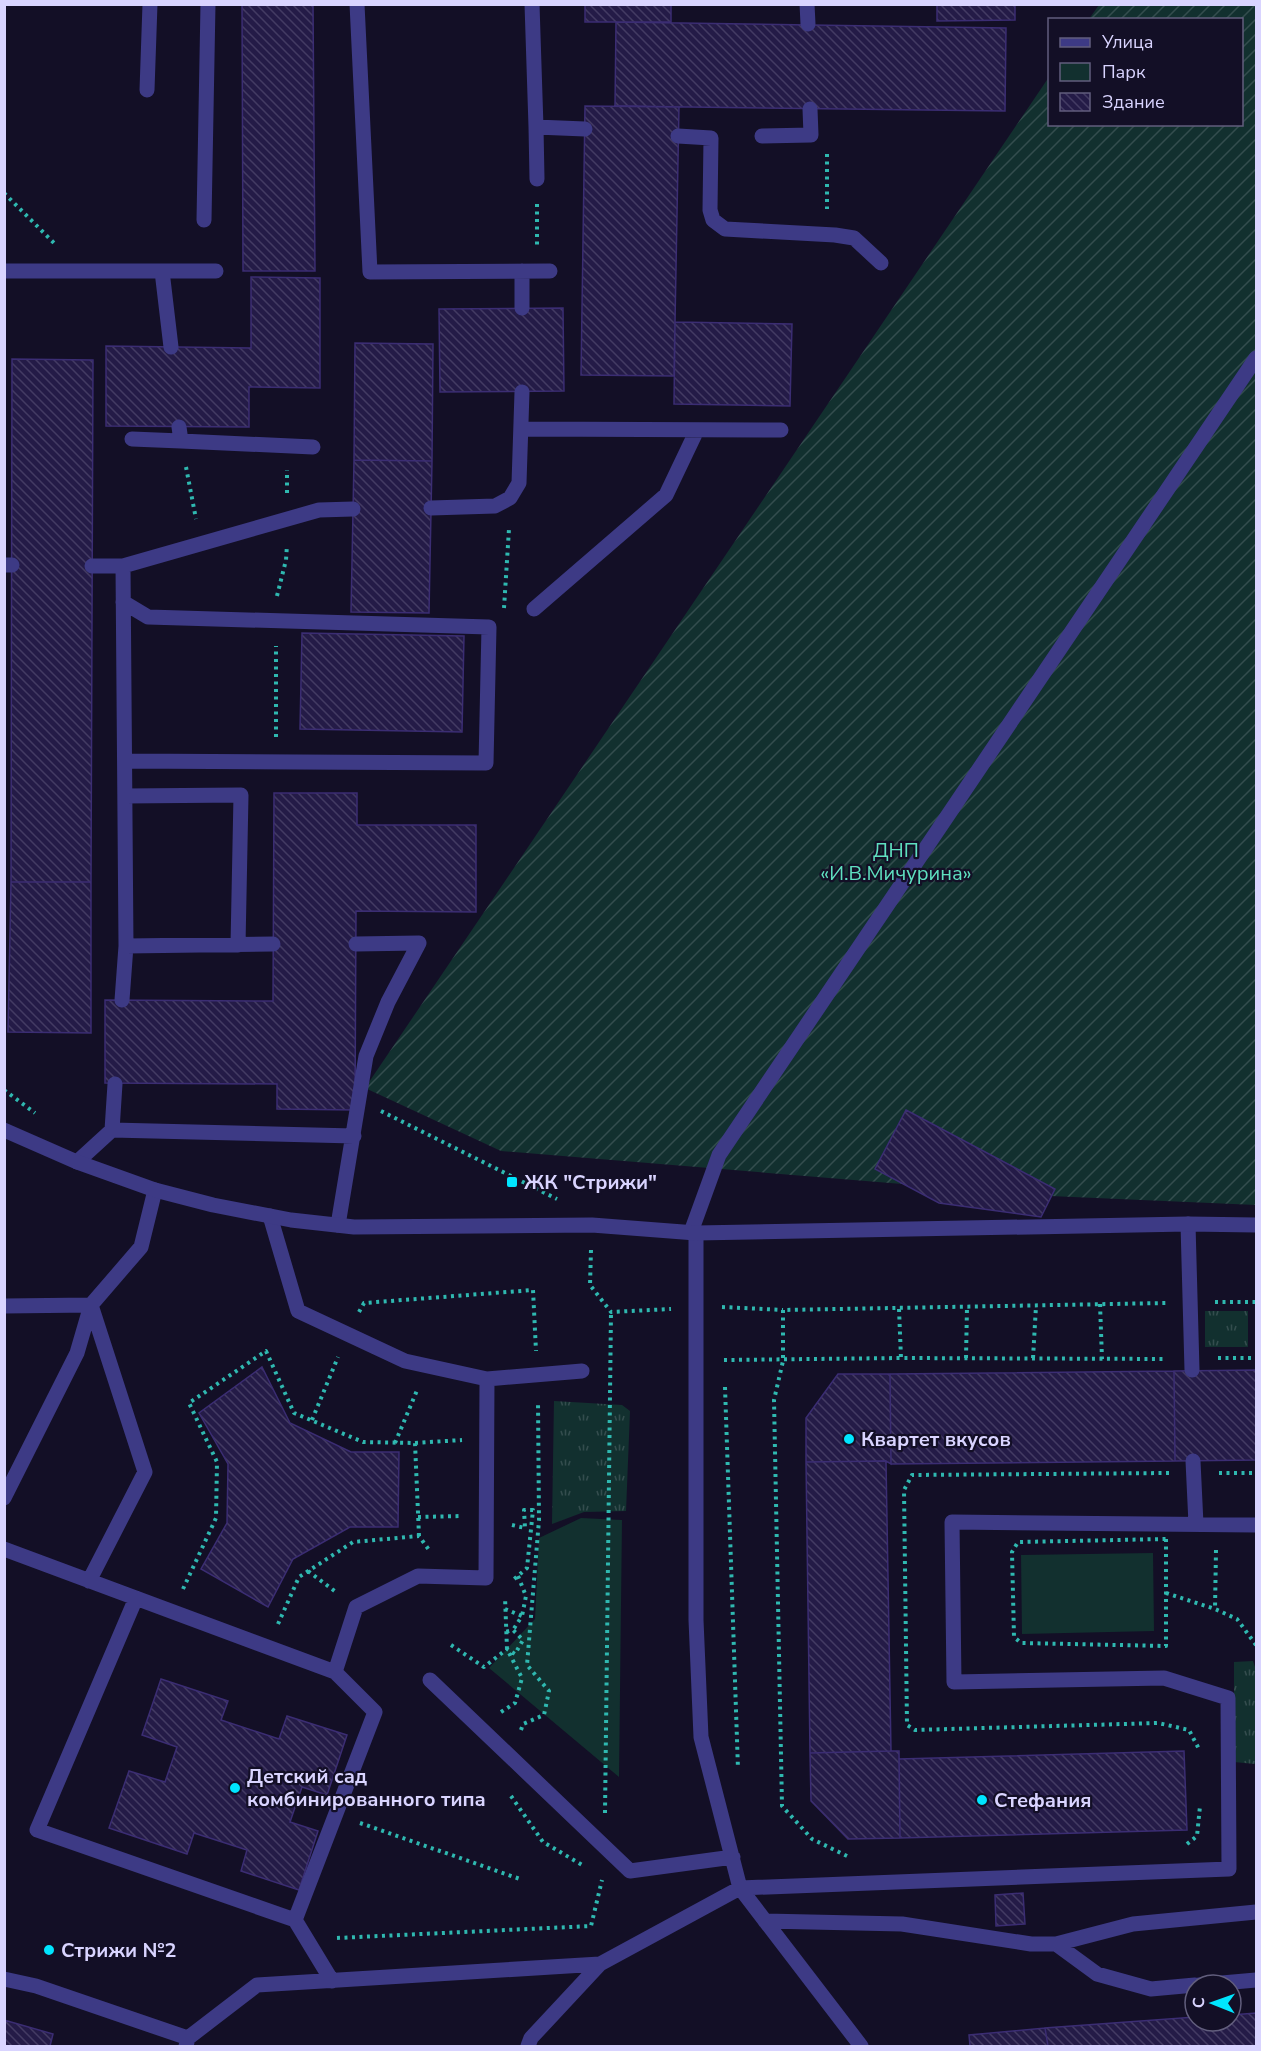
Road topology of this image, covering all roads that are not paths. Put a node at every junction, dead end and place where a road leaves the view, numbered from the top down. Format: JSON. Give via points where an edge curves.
{"nodes":[{"id":1,"x":150,"y":4,"type":"edge"},
{"id":2,"x":208,"y":4,"type":"edge"},
{"id":3,"x":357,"y":4,"type":"edge"},
{"id":4,"x":532,"y":4,"type":"edge"},
{"id":5,"x":807,"y":4,"type":"edge"},
{"id":6,"x":808,"y":24,"type":"dead end"},
{"id":7,"x":147,"y":90,"type":"dead end"},
{"id":8,"x":810,"y":109,"type":"dead end"},
{"id":9,"x":536,"y":127,"type":"junction"},
{"id":10,"x":585,"y":129,"type":"dead end"},
{"id":11,"x":678,"y":136,"type":"dead end"},
{"id":12,"x":762,"y":136,"type":"dead end"},
{"id":13,"x":537,"y":179,"type":"road end"},
{"id":14,"x":204,"y":220,"type":"dead end"},
{"id":15,"x":881,"y":263,"type":"dead end"},
{"id":16,"x":162,"y":271,"type":"junction"},
{"id":17,"x":216,"y":271,"type":"dead end"},
{"id":18,"x":4,"y":272,"type":"edge"},
{"id":19,"x":522,"y":308,"type":"dead end"},
{"id":20,"x":171,"y":347,"type":"dead end"},
{"id":21,"x":1257,"y":358,"type":"edge"},
{"id":22,"x":522,"y":392,"type":"dead end"},
{"id":23,"x":522,"y":429,"type":"junction"},
{"id":24,"x":697,"y":430,"type":"junction"},
{"id":25,"x":781,"y":430,"type":"dead end"},
{"id":26,"x":132,"y":439,"type":"dead end"},
{"id":27,"x":313,"y":447,"type":"dead end"},
{"id":28,"x":431,"y":508,"type":"dead end"},
{"id":29,"x":353,"y":509,"type":"dead end"},
{"id":30,"x":92,"y":566,"type":"dead end"},
{"id":31,"x":123,"y":566,"type":"junction"},
{"id":32,"x":123,"y":602,"type":"junction"},
{"id":33,"x":534,"y":609,"type":"dead end"},
{"id":34,"x":125,"y":761,"type":"junction"},
{"id":35,"x":125,"y":796,"type":"junction"},
{"id":36,"x":273,"y":944,"type":"dead end"},
{"id":37,"x":356,"y":944,"type":"dead end"},
{"id":38,"x":238,"y":945,"type":"junction"},
{"id":39,"x":126,"y":946,"type":"junction"},
{"id":40,"x":122,"y":1000,"type":"dead end"},
{"id":41,"x":115,"y":1084,"type":"dead end"},
{"id":42,"x":4,"y":1130,"type":"edge"},
{"id":43,"x":112,"y":1130,"type":"junction"},
{"id":44,"x":354,"y":1136,"type":"junction"},
{"id":45,"x":77,"y":1162,"type":"junction"},
{"id":46,"x":155,"y":1190,"type":"junction"},
{"id":47,"x":270,"y":1216,"type":"junction"},
{"id":48,"x":1188,"y":1224,"type":"junction"},
{"id":49,"x":338,"y":1225,"type":"junction"},
{"id":50,"x":1257,"y":1225,"type":"edge"},
{"id":51,"x":693,"y":1233,"type":"junction"},
{"id":52,"x":92,"y":1305,"type":"junction"},
{"id":53,"x":4,"y":1306,"type":"edge"},
{"id":54,"x":1192,"y":1364,"type":"road end"},
{"id":55,"x":582,"y":1371,"type":"dead end"},
{"id":56,"x":487,"y":1378,"type":"junction"},
{"id":57,"x":1193,"y":1461,"type":"dead end"},
{"id":58,"x":4,"y":1498,"type":"edge"},
{"id":59,"x":1196,"y":1524,"type":"junction"},
{"id":60,"x":1257,"y":1524,"type":"edge"},
{"id":61,"x":4,"y":1549,"type":"edge"},
{"id":62,"x":89,"y":1581,"type":"junction"},
{"id":63,"x":136,"y":1598,"type":"junction"},
{"id":64,"x":335,"y":1672,"type":"junction"},
{"id":65,"x":430,"y":1680,"type":"dead end"},
{"id":66,"x":733,"y":1857,"type":"junction"},
{"id":67,"x":740,"y":1888,"type":"junction"},
{"id":68,"x":1257,"y":1912,"type":"edge"},
{"id":69,"x":295,"y":1920,"type":"junction"},
{"id":70,"x":765,"y":1921,"type":"junction"},
{"id":71,"x":1056,"y":1944,"type":"junction"},
{"id":72,"x":600,"y":1964,"type":"junction"},
{"id":73,"x":4,"y":1979,"type":"edge"},
{"id":74,"x":332,"y":1981,"type":"junction"},
{"id":75,"x":1183,"y":1986,"type":"edge"},
{"id":76,"x":187,"y":2042,"type":"edge"},
{"id":77,"x":857,"y":2044,"type":"edge"},
{"id":78,"x":528,"y":2046,"type":"edge"}],
"edges":[{"from":1,"to":7,"type":"street"},
{"from":2,"to":14,"type":"street"},
{"from":3,"to":19,"type":"street","via":[[370,272],[536,271]]},
{"from":4,"to":9,"type":"street"},
{"from":5,"to":6,"type":"street"},
{"from":8,"to":12,"type":"street","via":[[811,135]]},
{"from":9,"to":10,"type":"street"},
{"from":9,"to":13,"type":"street"},
{"from":11,"to":15,"type":"street","via":[[711,138],[710,210],[724,229],[854,238]]},
{"from":16,"to":17,"type":"street"},
{"from":16,"to":18,"type":"street"},
{"from":16,"to":20,"type":"street"},
{"from":21,"to":51,"type":"street","via":[[719,1155]]},
{"from":22,"to":23,"type":"street"},
{"from":23,"to":24,"type":"street"},
{"from":23,"to":28,"type":"street","via":[[519,483],[510,498],[495,506]]},
{"from":24,"to":25,"type":"street"},
{"from":24,"to":33,"type":"street","via":[[666,495]]},
{"from":26,"to":27,"type":"street","via":[[180,434]]},
{"from":29,"to":31,"type":"street","via":[[319,510]]},
{"from":30,"to":31,"type":"street"},
{"from":31,"to":32,"type":"street"},
{"from":32,"to":34,"type":"street"},
{"from":32,"to":34,"type":"street","via":[[148,617],[489,627],[486,763]]},
{"from":34,"to":35,"type":"street"},
{"from":35,"to":38,"type":"street","via":[[241,795]]},
{"from":35,"to":39,"type":"street"},
{"from":36,"to":38,"type":"street"},
{"from":37,"to":44,"type":"street","via":[[419,943],[388,1002],[366,1056]]},
{"from":38,"to":39,"type":"street"},
{"from":39,"to":40,"type":"street"},
{"from":41,"to":43,"type":"street"},
{"from":42,"to":45,"type":"street"},
{"from":43,"to":44,"type":"street"},
{"from":43,"to":45,"type":"street"},
{"from":44,"to":49,"type":"street"},
{"from":45,"to":46,"type":"street"},
{"from":46,"to":47,"type":"street"},
{"from":46,"to":52,"type":"street","via":[[141,1247]]},
{"from":47,"to":49,"type":"street"},
{"from":47,"to":56,"type":"street","via":[[298,1311],[405,1361]]},
{"from":48,"to":50,"type":"street"},
{"from":48,"to":51,"type":"street"},
{"from":48,"to":54,"type":"street"},
{"from":49,"to":51,"type":"street","via":[[592,1225]]},
{"from":51,"to":66,"type":"street","via":[[700,1737]]},
{"from":52,"to":53,"type":"street"},
{"from":52,"to":58,"type":"street","via":[[77,1353]]},
{"from":52,"to":62,"type":"street","via":[[145,1472]]},
{"from":55,"to":56,"type":"street"},
{"from":56,"to":64,"type":"street","via":[[486,1578],[418,1576],[356,1607]]},
{"from":57,"to":59,"type":"street"},
{"from":59,"to":60,"type":"street"},
{"from":59,"to":67,"type":"street","via":[[952,1521],[954,1682],[1164,1678],[1228,1698],[1229,1869]]},
{"from":61,"to":62,"type":"street"},
{"from":62,"to":63,"type":"street"},
{"from":63,"to":64,"type":"street"},
{"from":63,"to":69,"type":"street","via":[[37,1830]]},
{"from":64,"to":69,"type":"street","via":[[375,1712]]},
{"from":65,"to":66,"type":"street","via":[[630,1871]]},
{"from":66,"to":67,"type":"street"},
{"from":67,"to":70,"type":"street"},
{"from":67,"to":72,"type":"street"},
{"from":68,"to":71,"type":"street","via":[[1133,1924]]},
{"from":69,"to":74,"type":"street"},
{"from":70,"to":71,"type":"street","via":[[902,1924],[1031,1944]]},
{"from":70,"to":77,"type":"street"},
{"from":71,"to":75,"type":"street","via":[[1098,1974],[1151,1989]]},
{"from":72,"to":74,"type":"street"},
{"from":72,"to":78,"type":"street","via":[[531,2038]]},
{"from":73,"to":76,"type":"street","via":[[36,1986]]},
{"from":74,"to":76,"type":"street","via":[[257,1985]]}]}
